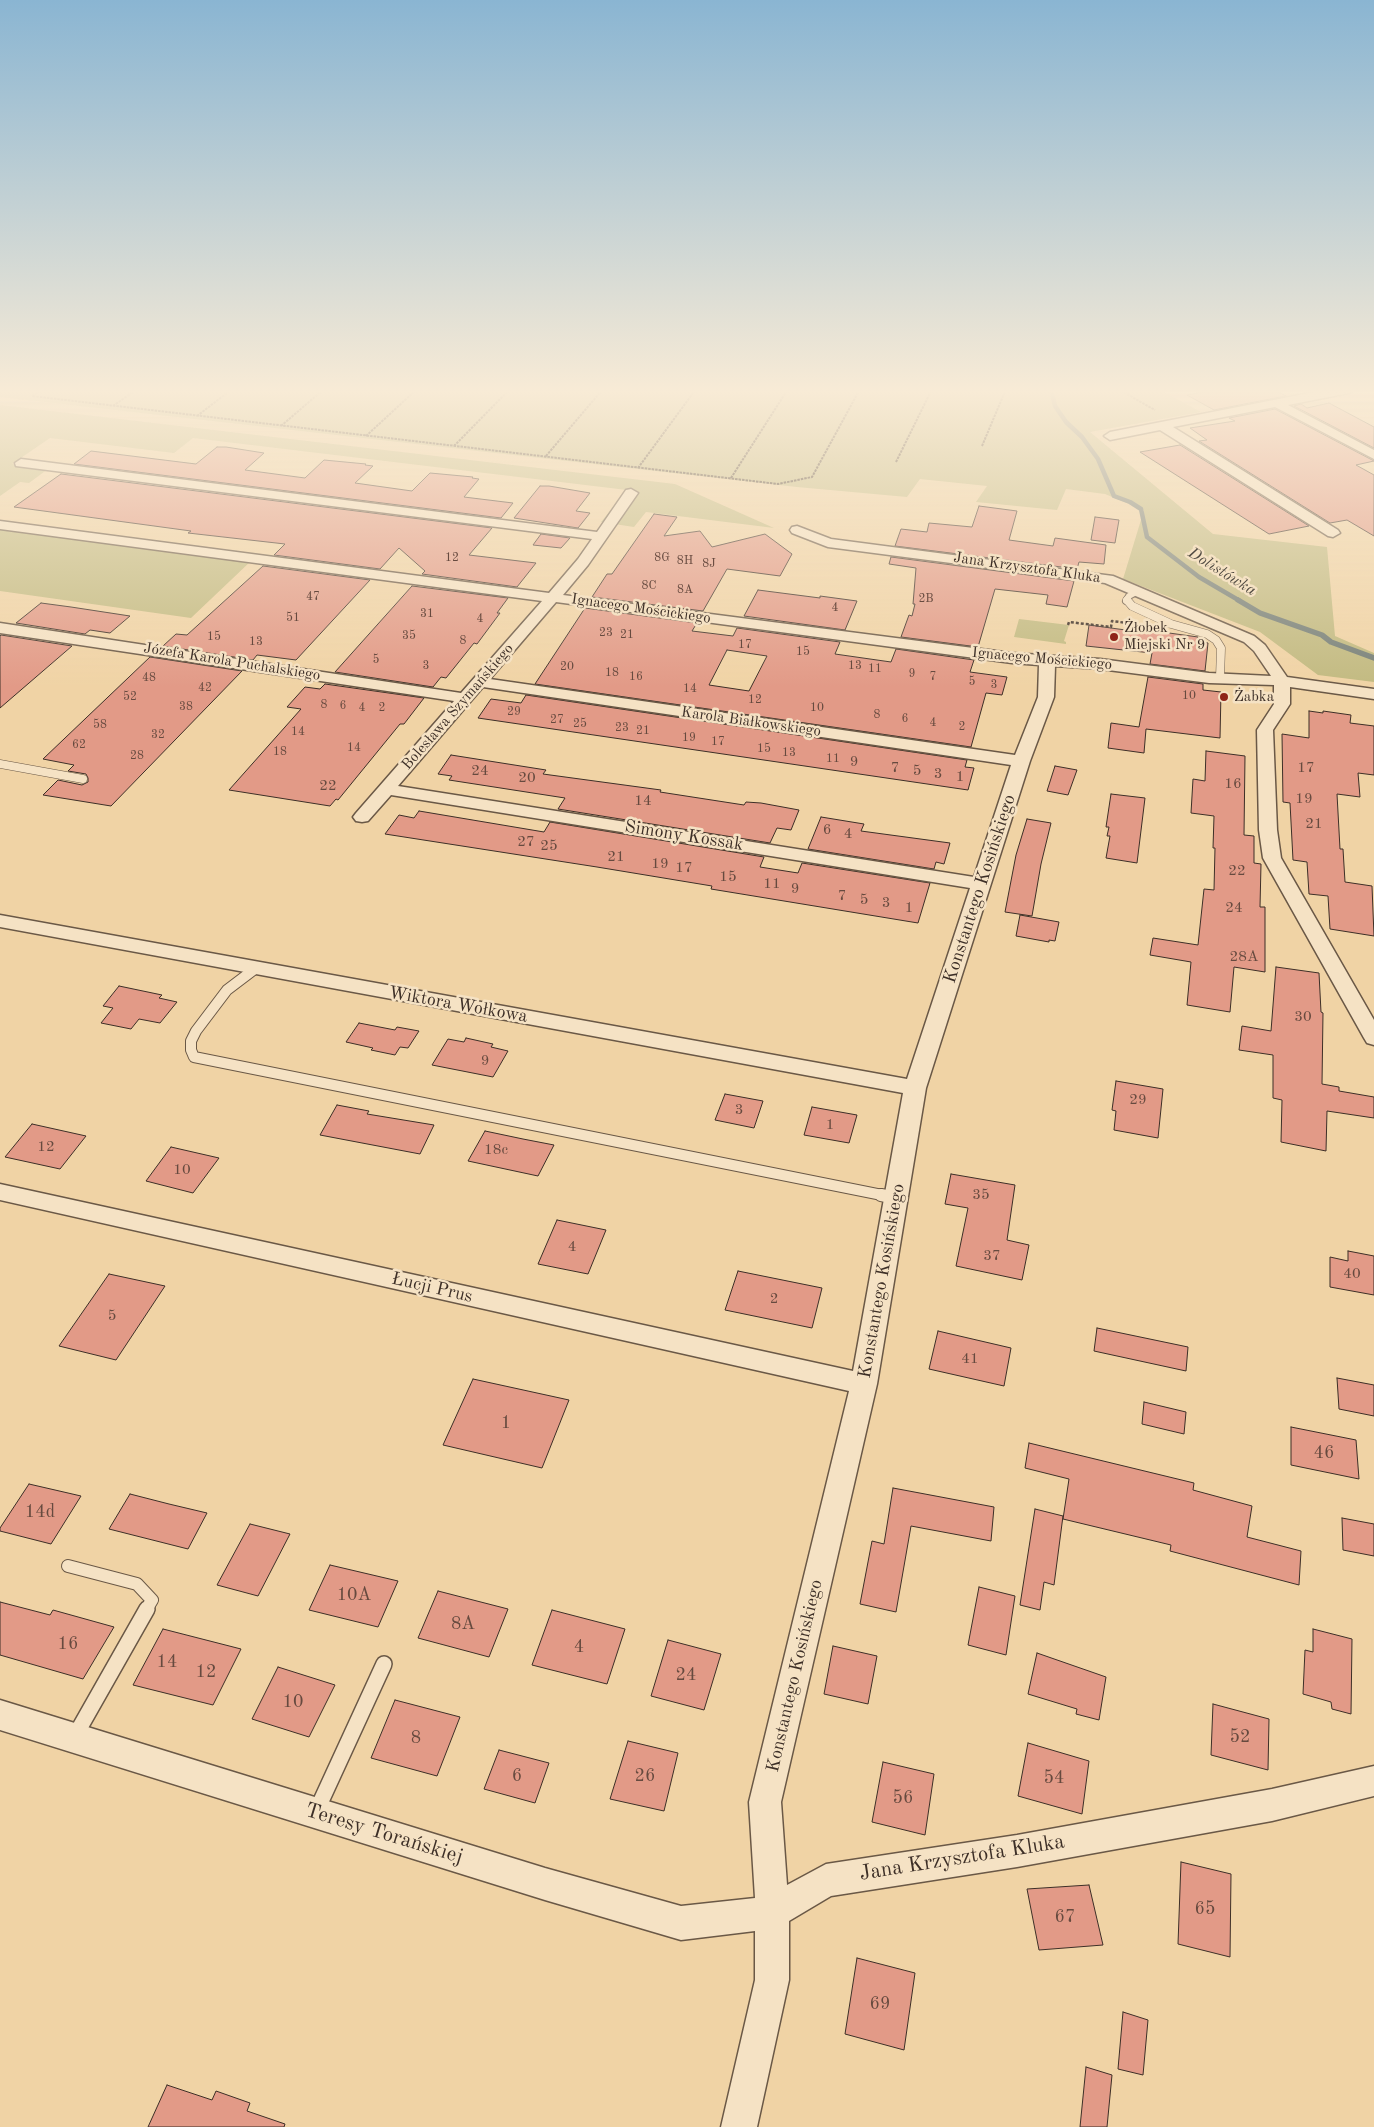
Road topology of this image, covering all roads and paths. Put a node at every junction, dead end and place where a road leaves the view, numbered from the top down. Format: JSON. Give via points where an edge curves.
{"nodes":[{"id":1,"x":216,"y":488,"type":"edge"},
{"id":2,"x":1265,"y":488,"type":"edge"},
{"id":3,"x":631,"y":493,"type":"dead end"},
{"id":4,"x":0,"y":525,"type":"edge"},
{"id":5,"x":797,"y":530,"type":"dead end"},
{"id":6,"x":1333,"y":533,"type":"dead end"},
{"id":7,"x":600,"y":536,"type":"junction"},
{"id":8,"x":1138,"y":592,"type":"junction"},
{"id":9,"x":554,"y":597,"type":"junction"},
{"id":10,"x":1132,"y":624,"type":"dead end"},
{"id":11,"x":1068,"y":625,"type":"dead end"},
{"id":12,"x":0,"y":628,"type":"edge"},
{"id":13,"x":1047,"y":661,"type":"junction"},
{"id":14,"x":1220,"y":678,"type":"junction"},
{"id":15,"x":480,"y":682,"type":"junction"},
{"id":16,"x":1282,"y":682,"type":"junction"},
{"id":17,"x":1374,"y":694,"type":"edge"},
{"id":18,"x":464,"y":698,"type":"junction"},
{"id":19,"x":1021,"y":761,"type":"junction"},
{"id":20,"x":0,"y":764,"type":"edge"},
{"id":21,"x":83,"y":778,"type":"dead end"},
{"id":22,"x":387,"y":789,"type":"junction"},
{"id":23,"x":362,"y":817,"type":"dead end"},
{"id":24,"x":980,"y":884,"type":"junction"},
{"id":25,"x":0,"y":922,"type":"edge"},
{"id":26,"x":256,"y":968,"type":"junction"},
{"id":27,"x":1374,"y":1038,"type":"edge"},
{"id":28,"x":915,"y":1088,"type":"junction"},
{"id":29,"x":0,"y":1192,"type":"edge"},
{"id":30,"x":897,"y":1198,"type":"junction"},
{"id":31,"x":864,"y":1384,"type":"junction"},
{"id":32,"x":68,"y":1566,"type":"dead end"},
{"id":33,"x":384,"y":1664,"type":"dead end"},
{"id":34,"x":0,"y":1715,"type":"edge"},
{"id":35,"x":74,"y":1739,"type":"junction"},
{"id":36,"x":1374,"y":1781,"type":"edge"},
{"id":37,"x":316,"y":1813,"type":"junction"},
{"id":38,"x":772,"y":1912,"type":"junction"},
{"id":39,"x":739,"y":2127,"type":"edge"}],
"edges":[{"from":1,"to":7,"type":"street"},
{"from":2,"to":6,"type":"street"},
{"from":3,"to":7,"type":"street","name":"Bolesława Szymańskiego"},
{"from":4,"to":9,"type":"street","name":"Ignacego Mościckiego"},
{"from":5,"to":8,"type":"street","name":"Jana Krzysztofa Kluka","via":[[828,543],[1108,579]]},
{"from":7,"to":9,"type":"street","name":"Bolesława Szymańskiego"},
{"from":8,"to":14,"type":"lane","via":[[1126,601],[1132,606],[1216,640],[1221,648]]},
{"from":8,"to":16,"type":"street","name":"Jana Krzysztofa Kluka","via":[[1249,639],[1269,658]]},
{"from":9,"to":13,"type":"street","name":"Ignacego Mościckiego"},
{"from":9,"to":15,"type":"street","name":"Bolesława Szymańskiego"},
{"from":10,"to":11,"type":"path","via":[[1112,621],[1111,627],[1069,622]]},
{"from":12,"to":18,"type":"street","name":"Józefa Karola Puchalskiego"},
{"from":13,"to":14,"type":"street","name":"Ignacego Mościckiego"},
{"from":13,"to":19,"type":"street","name":"Konstantego Kosińskiego","via":[[1046,697]]},
{"from":14,"to":16,"type":"street","name":"Ignacego Mościckiego"},
{"from":15,"to":18,"type":"street","name":"Bolesława Szymańskiego"},
{"from":15,"to":19,"type":"street","name":"Karola Białkowskiego"},
{"from":16,"to":17,"type":"street"},
{"from":16,"to":27,"type":"street","via":[[1282,704],[1265,730],[1272,858]]},
{"from":18,"to":22,"type":"street","name":"Bolesława Szymańskiego"},
{"from":19,"to":24,"type":"street","name":"Konstantego Kosińskiego"},
{"from":20,"to":21,"type":"lane"},
{"from":22,"to":23,"type":"street","name":"Bolesława Szymańskiego"},
{"from":22,"to":24,"type":"street","name":"Simony Kossak"},
{"from":24,"to":28,"type":"street","name":"Konstantego Kosińskiego"},
{"from":25,"to":26,"type":"street","name":"Wiktora Wołkowa"},
{"from":26,"to":28,"type":"street","name":"Wiktora Wołkowa"},
{"from":26,"to":30,"type":"lane","via":[[227,990],[196,1031],[191,1041],[194,1057]]},
{"from":28,"to":30,"type":"street","name":"Konstantego Kosińskiego"},
{"from":29,"to":31,"type":"street","name":"Łucji Prus"},
{"from":30,"to":31,"type":"street","name":"Konstantego Kosińskiego"},
{"from":31,"to":38,"type":"street","name":"Konstantego Kosińskiego","via":[[765,1802]]},
{"from":32,"to":35,"type":"lane","via":[[137,1584],[152,1600]]},
{"from":33,"to":37,"type":"lane"},
{"from":34,"to":35,"type":"street","name":"Teresy Torańskiej"},
{"from":35,"to":37,"type":"street","name":"Teresy Torańskiej"},
{"from":36,"to":38,"type":"street","name":"Jana Krzysztofa Kluka","via":[[1272,1805],[1017,1851],[826,1880]]},
{"from":37,"to":38,"type":"street","name":"Teresy Torańskiej","via":[[681,1923]]},
{"from":38,"to":39,"type":"street","via":[[772,1980]]}]}
